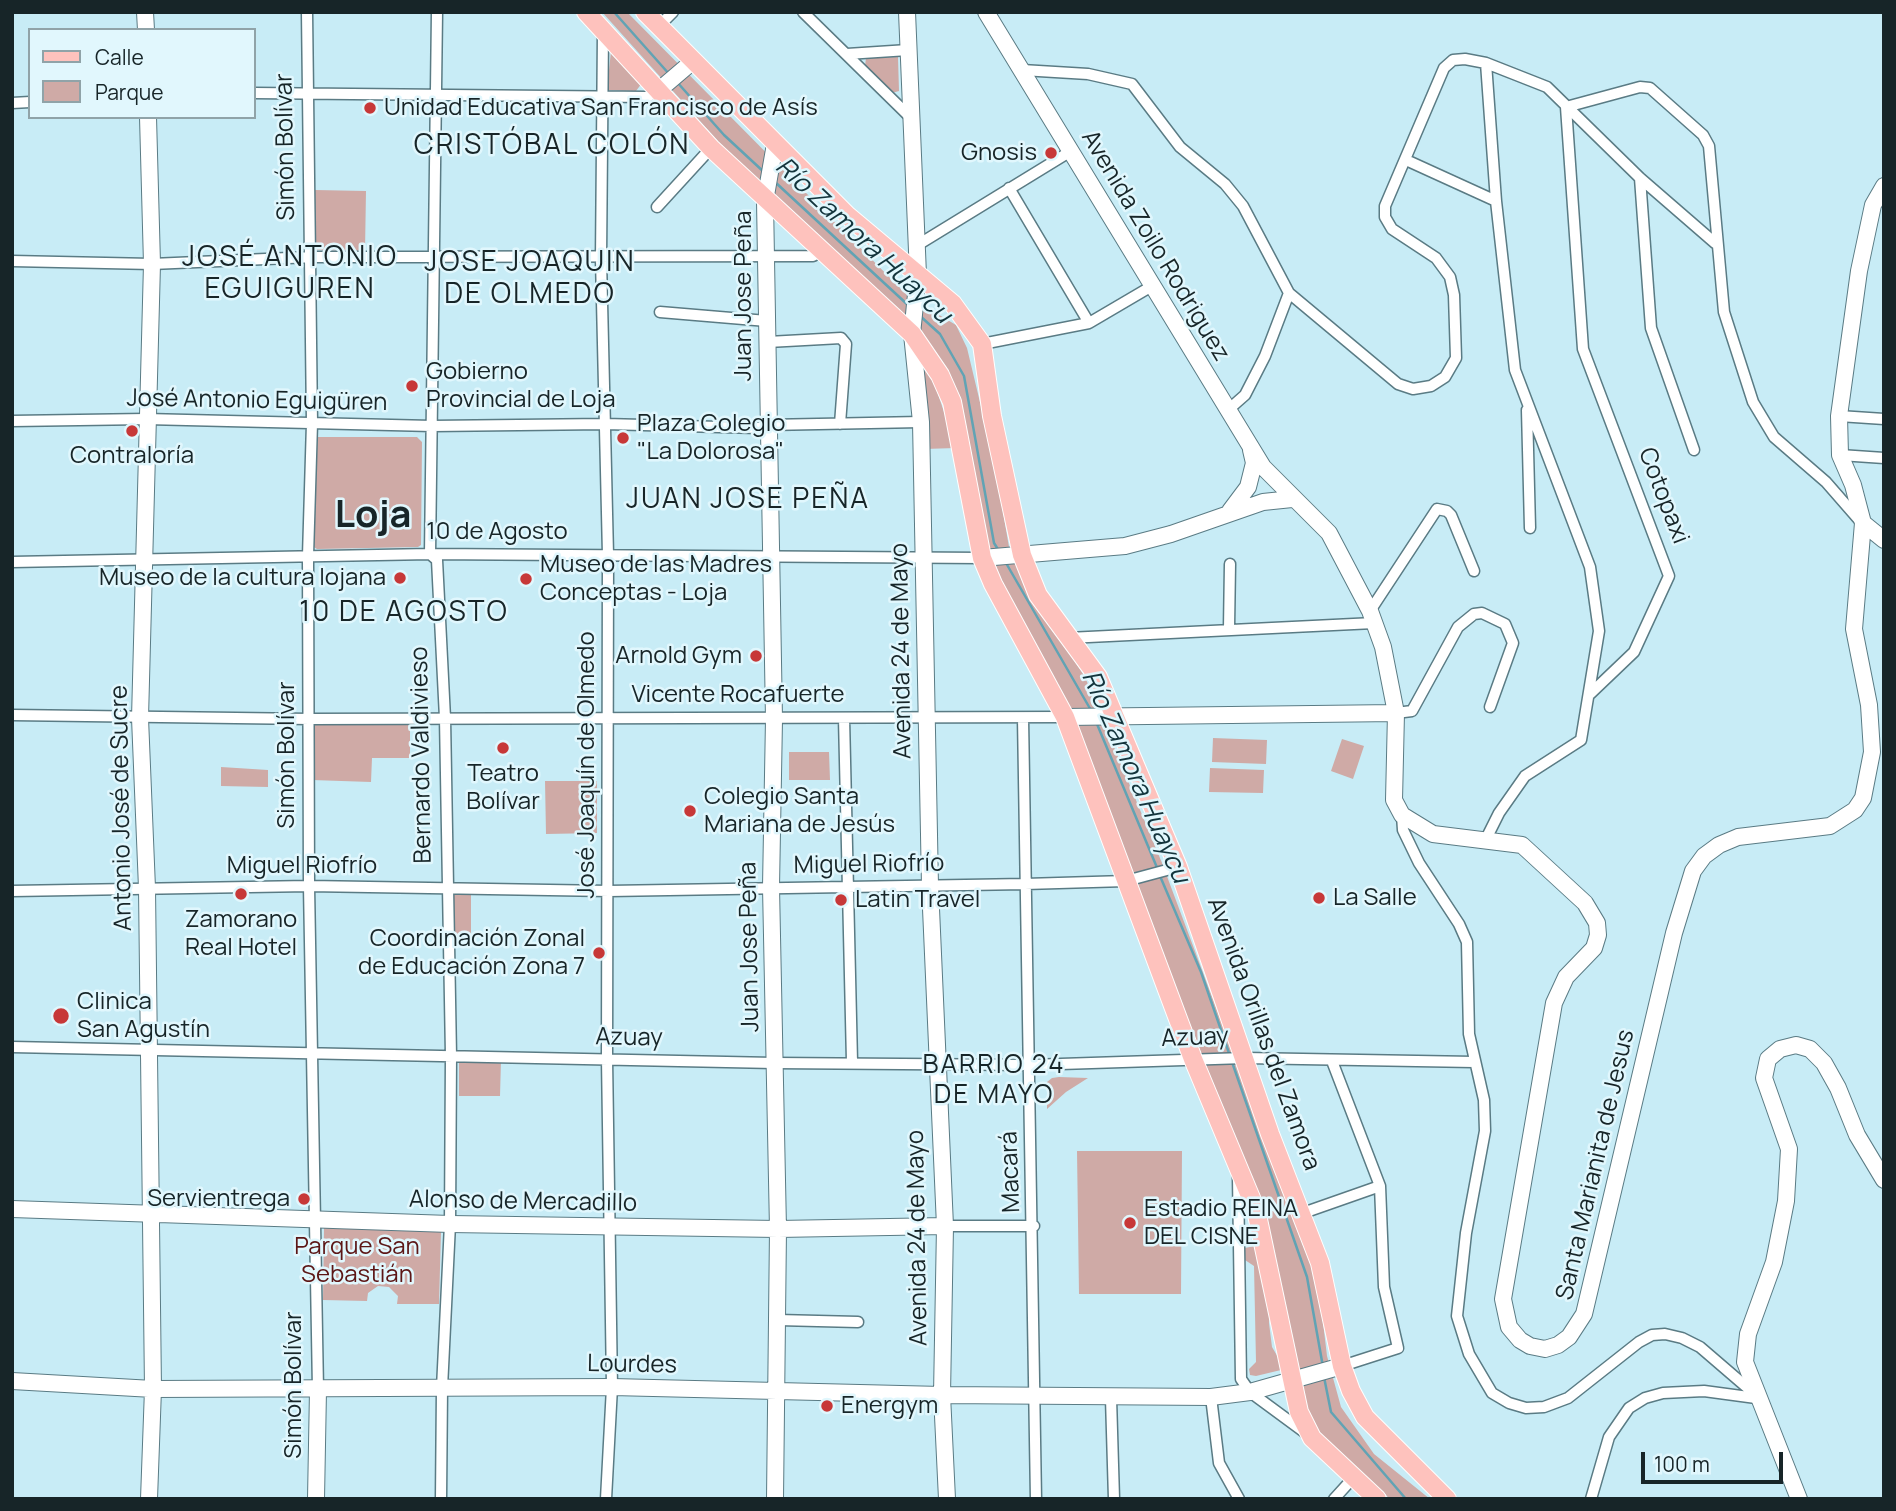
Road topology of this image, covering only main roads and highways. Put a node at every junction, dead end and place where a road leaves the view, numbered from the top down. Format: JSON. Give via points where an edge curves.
{"nodes":[{"id":1,"x":586,"y":12,"type":"edge"},
{"id":2,"x":645,"y":12,"type":"edge"},
{"id":3,"x":1377,"y":1499,"type":"edge"},
{"id":4,"x":1447,"y":1499,"type":"edge"}],
"edges":[{"from":1,"to":3,"type":"main road","via":[[711,148],[912,334],[936,367],[952,402],[982,558],[1065,717],[1256,1210],[1297,1378],[1299,1412],[1312,1438]]},
{"from":2,"to":4,"type":"main road","name":"Avenida Orillas del Zamora","via":[[774,149],[953,303],[982,344],[992,416],[1022,555],[1038,595],[1098,677],[1174,868],[1240,1058],[1320,1263],[1338,1367],[1365,1417]]}]}
